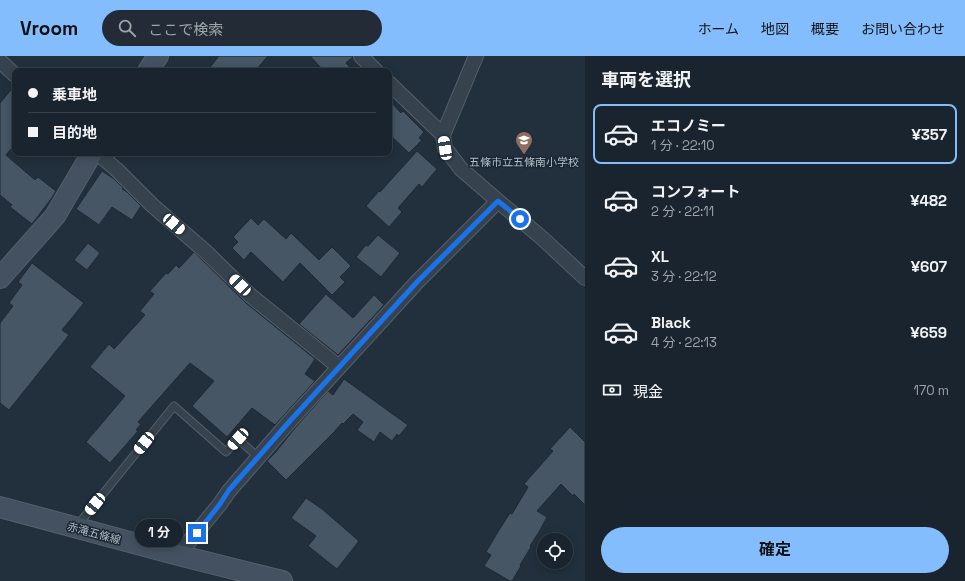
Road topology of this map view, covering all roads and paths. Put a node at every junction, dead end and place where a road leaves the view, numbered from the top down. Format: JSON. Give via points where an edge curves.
{"nodes":[{"id":1,"x":158,"y":56,"type":"edge"},
{"id":2,"x":361,"y":56,"type":"edge"},
{"id":3,"x":476,"y":56,"type":"edge"},
{"id":4,"x":0,"y":61,"type":"edge"},
{"id":5,"x":150,"y":68,"type":"edge"},
{"id":6,"x":373,"y":68,"type":"edge"},
{"id":7,"x":12,"y":72,"type":"edge"},
{"id":8,"x":392,"y":86,"type":"edge"},
{"id":9,"x":443,"y":135,"type":"junction"},
{"id":10,"x":90,"y":156,"type":"edge"},
{"id":11,"x":101,"y":156,"type":"edge"},
{"id":12,"x":498,"y":201,"type":"junction"},
{"id":13,"x":0,"y":278,"type":"edge"},
{"id":14,"x":585,"y":278,"type":"edge"},
{"id":15,"x":339,"y":368,"type":"junction"},
{"id":16,"x":258,"y":458,"type":"junction"},
{"id":17,"x":0,"y":507,"type":"edge"},
{"id":18,"x":76,"y":528,"type":"junction"},
{"id":19,"x":178,"y":555,"type":"junction"},
{"id":20,"x":282,"y":581,"type":"edge"}],
"edges":[{"from":1,"to":5,"type":"main road"},
{"from":2,"to":6,"type":"street"},
{"from":3,"to":9,"type":"street"},
{"from":4,"to":7,"type":"street"},
{"from":8,"to":9,"type":"street"},
{"from":9,"to":12,"type":"street","via":[[445,148],[461,169]]},
{"from":10,"to":13,"type":"main road","via":[[55,216]]},
{"from":11,"to":15,"type":"street","via":[[251,296]]},
{"from":12,"to":14,"type":"street"},
{"from":12,"to":15,"type":"street","via":[[417,282]]},
{"from":15,"to":16,"type":"street"},
{"from":16,"to":18,"type":"lane","via":[[238,439],[226,452],[174,406]]},
{"from":16,"to":19,"type":"street","via":[[229,490]]},
{"from":17,"to":18,"type":"main road","name":"赤滝五條線"},
{"from":18,"to":19,"type":"main road","name":"赤滝五條線"},
{"from":19,"to":20,"type":"main road","name":"赤滝五條線"}]}
